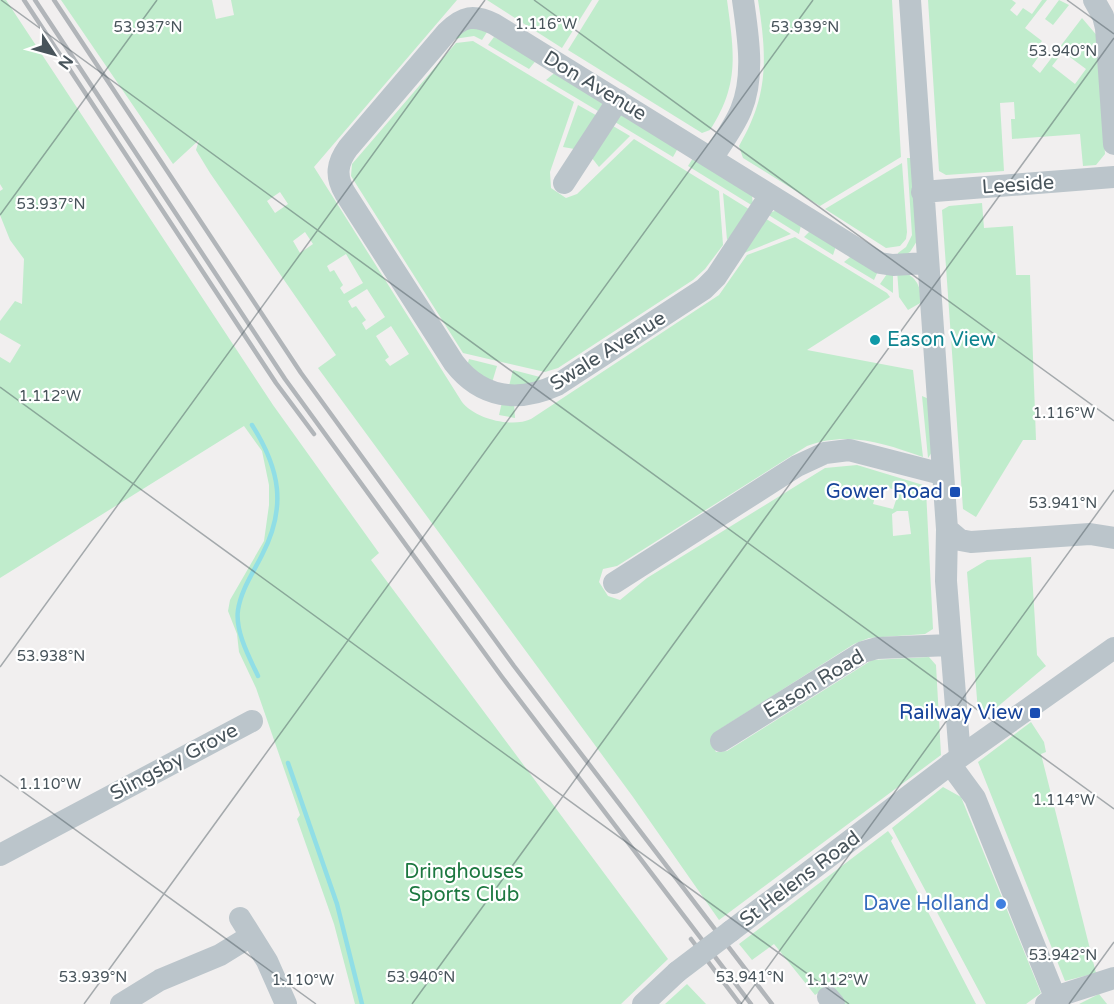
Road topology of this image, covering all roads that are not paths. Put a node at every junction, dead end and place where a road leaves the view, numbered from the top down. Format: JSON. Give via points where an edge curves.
{"nodes":[{"id":1,"x":743,"y":0,"type":"edge"},
{"id":2,"x":910,"y":0,"type":"edge"},
{"id":3,"x":1094,"y":0,"type":"edge"},
{"id":4,"x":618,"y":100,"type":"junction"},
{"id":5,"x":1114,"y":144,"type":"edge"},
{"id":6,"x":712,"y":158,"type":"junction"},
{"id":7,"x":1114,"y":177,"type":"edge"},
{"id":8,"x":564,"y":183,"type":"dead end"},
{"id":9,"x":922,"y":192,"type":"junction"},
{"id":10,"x":770,"y":195,"type":"junction"},
{"id":11,"x":368,"y":230,"type":"joint"},
{"id":12,"x":926,"y":262,"type":"junction"},
{"id":13,"x":942,"y":474,"type":"junction"},
{"id":14,"x":947,"y":529,"type":"junction"},
{"id":15,"x":1114,"y":538,"type":"edge"},
{"id":16,"x":614,"y":583,"type":"dead end"},
{"id":17,"x":950,"y":645,"type":"junction"},
{"id":18,"x":1114,"y":648,"type":"edge"},
{"id":19,"x":252,"y":721,"type":"dead end"},
{"id":20,"x":721,"y":741,"type":"dead end"},
{"id":21,"x":955,"y":760,"type":"junction"},
{"id":22,"x":0,"y":855,"type":"edge"},
{"id":23,"x":1114,"y":978,"type":"edge"},
{"id":24,"x":1051,"y":1000,"type":"edge"},
{"id":25,"x":121,"y":1004,"type":"edge"},
{"id":26,"x":286,"y":1004,"type":"edge"},
{"id":27,"x":643,"y":1004,"type":"edge"}],
"edges":[{"from":1,"to":6,"type":"street","via":[[749,45],[746,92],[741,110]]},
{"from":2,"to":9,"type":"street"},
{"from":3,"to":5,"type":"street","via":[[1106,28]]},
{"from":4,"to":6,"type":"street","name":"Don Avenue"},
{"from":4,"to":8,"type":"street"},
{"from":4,"to":11,"type":"street","name":"Don Avenue","via":[[494,24],[466,18],[447,32],[342,157],[338,166],[340,185]]},
{"from":6,"to":10,"type":"street","name":"Don Avenue"},
{"from":7,"to":9,"type":"street","name":"Leeside"},
{"from":9,"to":12,"type":"street"},
{"from":10,"to":11,"type":"street","name":"Swale Avenue","via":[[704,289],[557,385],[523,396],[484,390],[463,375]]},
{"from":10,"to":12,"type":"street","name":"Don Avenue","via":[[880,263]]},
{"from":12,"to":13,"type":"street"},
{"from":13,"to":14,"type":"street"},
{"from":13,"to":16,"type":"street","via":[[849,450],[825,453],[797,466]]},
{"from":14,"to":15,"type":"street","via":[[960,540],[970,542],[1090,534]]},
{"from":14,"to":17,"type":"street"},
{"from":17,"to":20,"type":"street","name":"Eason Road","via":[[863,652]]},
{"from":17,"to":21,"type":"street"},
{"from":18,"to":21,"type":"street","name":"St Helens Road"},
{"from":19,"to":22,"type":"street","name":"Slingsby Grove"},
{"from":21,"to":24,"type":"street","via":[[975,798]]},
{"from":21,"to":27,"type":"street","name":"St Helens Road","bridge":true,"via":[[677,972]]},
{"from":23,"to":24,"type":"street"},
{"from":25,"to":26,"type":"street","via":[[176,972],[220,955],[245,927],[276,977]]}]}
